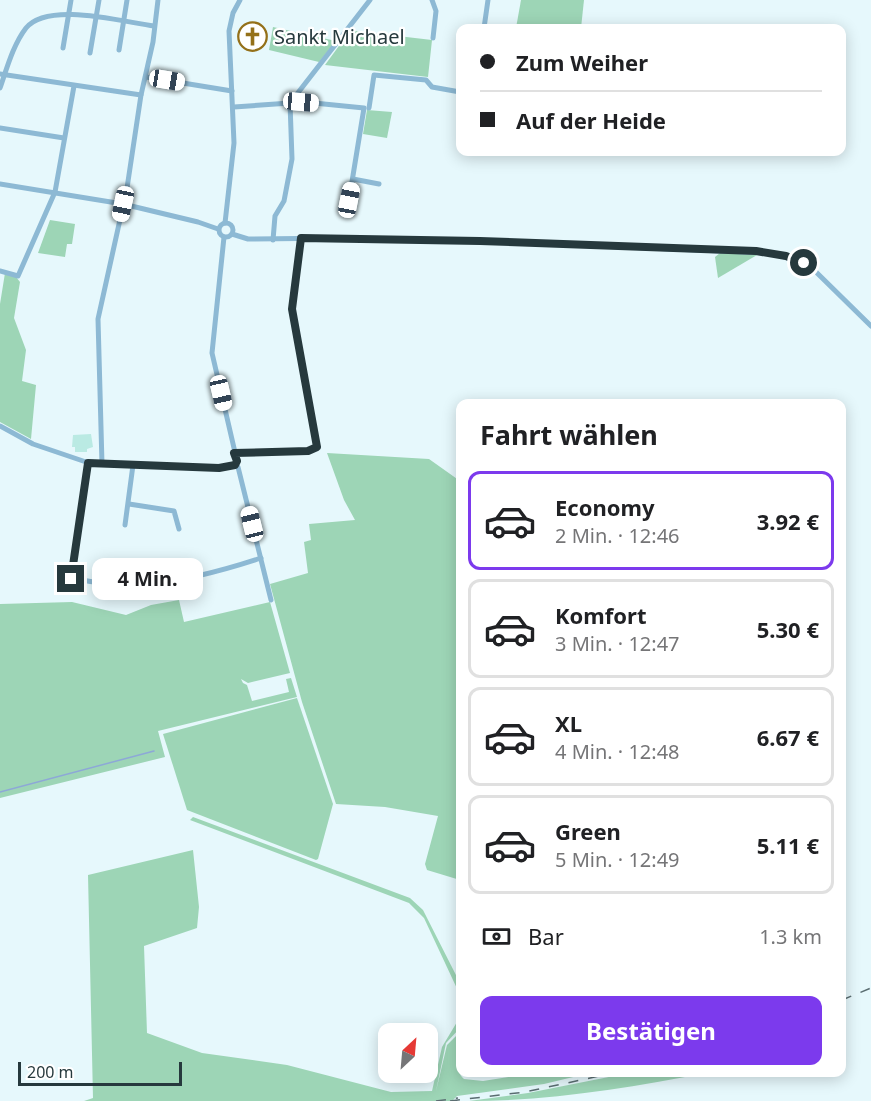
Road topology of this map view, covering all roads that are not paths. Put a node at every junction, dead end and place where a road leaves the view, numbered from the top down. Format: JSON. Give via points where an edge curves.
{"nodes":[{"id":1,"x":71,"y":0,"type":"edge"},
{"id":2,"x":99,"y":0,"type":"edge"},
{"id":3,"x":127,"y":0,"type":"edge"},
{"id":4,"x":158,"y":0,"type":"edge"},
{"id":5,"x":240,"y":0,"type":"edge"},
{"id":6,"x":370,"y":0,"type":"edge"},
{"id":7,"x":432,"y":0,"type":"edge"},
{"id":8,"x":488,"y":0,"type":"edge"},
{"id":9,"x":69,"y":14,"type":"junction"},
{"id":10,"x":96,"y":18,"type":"junction"},
{"id":11,"x":124,"y":22,"type":"junction"},
{"id":12,"x":485,"y":24,"type":"edge"},
{"id":13,"x":154,"y":26,"type":"junction"},
{"id":14,"x":433,"y":38,"type":"dead end"},
{"id":15,"x":63,"y":48,"type":"dead end"},
{"id":16,"x":119,"y":50,"type":"dead end"},
{"id":17,"x":90,"y":53,"type":"dead end"},
{"id":18,"x":2,"y":75,"type":"edge"},
{"id":19,"x":146,"y":77,"type":"junction"},
{"id":20,"x":74,"y":86,"type":"junction"},
{"id":21,"x":0,"y":88,"type":"edge"},
{"id":22,"x":232,"y":91,"type":"junction"},
{"id":23,"x":456,"y":91,"type":"edge"},
{"id":24,"x":141,"y":95,"type":"junction"},
{"id":25,"x":292,"y":102,"type":"junction"},
{"id":26,"x":234,"y":107,"type":"junction"},
{"id":27,"x":369,"y":108,"type":"dead end"},
{"id":28,"x":0,"y":128,"type":"edge"},
{"id":29,"x":64,"y":138,"type":"junction"},
{"id":30,"x":353,"y":179,"type":"junction"},
{"id":31,"x":0,"y":184,"type":"edge"},
{"id":32,"x":379,"y":184,"type":"dead end"},
{"id":33,"x":55,"y":192,"type":"junction"},
{"id":34,"x":349,"y":200,"type":"dead end"},
{"id":35,"x":123,"y":204,"type":"junction"},
{"id":36,"x":225,"y":223,"type":"junction"},
{"id":37,"x":219,"y":229,"type":"junction"},
{"id":38,"x":232,"y":234,"type":"junction"},
{"id":39,"x":224,"y":237,"type":"junction"},
{"id":40,"x":301,"y":238,"type":"junction"},
{"id":41,"x":273,"y":240,"type":"junction"},
{"id":42,"x":0,"y":271,"type":"edge"},
{"id":43,"x":871,"y":326,"type":"edge"},
{"id":44,"x":0,"y":426,"type":"edge"},
{"id":45,"x":234,"y":453,"type":"junction"},
{"id":46,"x":88,"y":463,"type":"junction"},
{"id":47,"x":102,"y":464,"type":"junction"},
{"id":48,"x":133,"y":465,"type":"junction"},
{"id":49,"x":235,"y":465,"type":"junction"},
{"id":50,"x":129,"y":504,"type":"junction"},
{"id":51,"x":125,"y":525,"type":"dead end"},
{"id":52,"x":179,"y":529,"type":"dead end"},
{"id":53,"x":261,"y":558,"type":"junction"},
{"id":54,"x":271,"y":600,"type":"dead end"}],
"edges":[{"from":1,"to":9,"type":"street"},
{"from":2,"to":10,"type":"street"},
{"from":3,"to":11,"type":"street"},
{"from":4,"to":13,"type":"street"},
{"from":5,"to":22,"type":"street","via":[[229,30]]},
{"from":6,"to":25,"type":"street"},
{"from":7,"to":14,"type":"street","via":[[436,11]]},
{"from":8,"to":12,"type":"street"},
{"from":9,"to":10,"type":"street"},
{"from":9,"to":15,"type":"street"},
{"from":9,"to":18,"type":"street","via":[[46,15],[30,24]]},
{"from":10,"to":11,"type":"street"},
{"from":10,"to":17,"type":"street"},
{"from":11,"to":13,"type":"street"},
{"from":11,"to":16,"type":"street"},
{"from":13,"to":19,"type":"street"},
{"from":18,"to":20,"type":"street"},
{"from":18,"to":21,"type":"street"},
{"from":19,"to":22,"type":"street"},
{"from":19,"to":24,"type":"street"},
{"from":20,"to":24,"type":"street"},
{"from":20,"to":29,"type":"street"},
{"from":22,"to":26,"type":"street"},
{"from":23,"to":27,"type":"street","via":[[432,87],[426,80],[374,75]]},
{"from":24,"to":35,"type":"street"},
{"from":25,"to":26,"type":"street"},
{"from":25,"to":30,"type":"street","via":[[364,108]]},
{"from":25,"to":41,"type":"street","via":[[292,159],[284,201],[275,216]]},
{"from":26,"to":36,"type":"street"},
{"from":28,"to":29,"type":"street"},
{"from":29,"to":33,"type":"street"},
{"from":30,"to":32,"type":"street"},
{"from":30,"to":34,"type":"street"},
{"from":31,"to":33,"type":"street"},
{"from":33,"to":35,"type":"street"},
{"from":33,"to":42,"type":"street","via":[[18,276]]},
{"from":35,"to":37,"type":"street"},
{"from":35,"to":47,"type":"street","via":[[98,319]]},
{"from":36,"to":37,"type":"street"},
{"from":36,"to":38,"type":"street","via":[[231,226]]},
{"from":37,"to":39,"type":"street"},
{"from":38,"to":39,"type":"street"},
{"from":38,"to":41,"type":"street"},
{"from":39,"to":45,"type":"street","via":[[212,352]]},
{"from":40,"to":41,"type":"street"},
{"from":40,"to":43,"type":"street","via":[[756,251],[804,263]]},
{"from":40,"to":45,"type":"street","via":[[292,309],[317,447],[308,451]]},
{"from":44,"to":46,"type":"street","via":[[33,444]]},
{"from":45,"to":49,"type":"street"},
{"from":46,"to":47,"type":"street"},
{"from":46,"to":53,"type":"street","via":[[71,579],[147,585]]},
{"from":47,"to":48,"type":"street"},
{"from":48,"to":49,"type":"street"},
{"from":48,"to":50,"type":"street"},
{"from":49,"to":53,"type":"street"},
{"from":50,"to":51,"type":"street"},
{"from":50,"to":52,"type":"street","via":[[174,511]]},
{"from":53,"to":54,"type":"street"}]}
